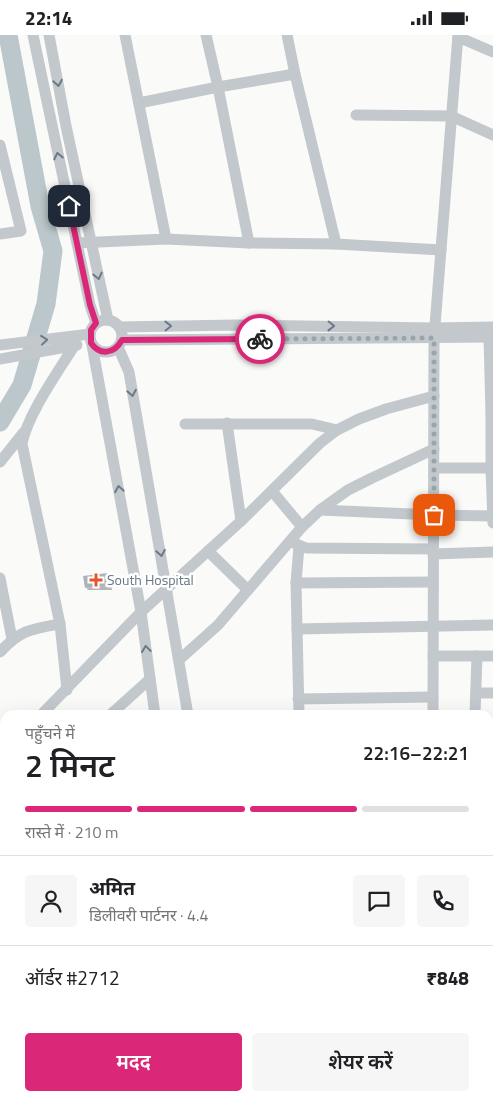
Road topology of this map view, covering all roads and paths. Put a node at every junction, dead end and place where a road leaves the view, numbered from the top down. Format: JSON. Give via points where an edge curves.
{"nodes":[{"id":1,"x":33,"y":35,"type":"edge"},
{"id":2,"x":50,"y":35,"type":"edge"},
{"id":3,"x":125,"y":35,"type":"edge"},
{"id":4,"x":206,"y":35,"type":"edge"},
{"id":5,"x":287,"y":35,"type":"edge"},
{"id":6,"x":458,"y":36,"type":"edge"},
{"id":7,"x":493,"y":52,"type":"edge"},
{"id":8,"x":295,"y":74,"type":"junction"},
{"id":9,"x":218,"y":87,"type":"junction"},
{"id":10,"x":139,"y":103,"type":"junction"},
{"id":11,"x":356,"y":115,"type":"dead end"},
{"id":12,"x":451,"y":117,"type":"junction"},
{"id":13,"x":493,"y":135,"type":"edge"},
{"id":14,"x":0,"y":145,"type":"edge"},
{"id":15,"x":4,"y":175,"type":"edge"},
{"id":16,"x":0,"y":234,"type":"edge"},
{"id":17,"x":166,"y":239,"type":"junction"},
{"id":18,"x":90,"y":242,"type":"junction"},
{"id":19,"x":77,"y":243,"type":"junction"},
{"id":20,"x":248,"y":243,"type":"junction"},
{"id":21,"x":336,"y":244,"type":"junction"},
{"id":22,"x":441,"y":250,"type":"junction"},
{"id":23,"x":102,"y":321,"type":"junction"},
{"id":24,"x":119,"y":327,"type":"junction"},
{"id":25,"x":435,"y":333,"type":"junction"},
{"id":26,"x":492,"y":334,"type":"edge"},
{"id":27,"x":91,"y":341,"type":"junction"},
{"id":28,"x":62,"y":343,"type":"junction"},
{"id":29,"x":120,"y":344,"type":"junction"},
{"id":30,"x":3,"y":345,"type":"edge"},
{"id":31,"x":74,"y":346,"type":"junction"},
{"id":32,"x":0,"y":358,"type":"edge"},
{"id":33,"x":434,"y":396,"type":"junction"},
{"id":34,"x":492,"y":414,"type":"edge"},
{"id":35,"x":186,"y":423,"type":"dead end"},
{"id":36,"x":227,"y":423,"type":"junction"},
{"id":37,"x":337,"y":430,"type":"junction"},
{"id":38,"x":24,"y":431,"type":"junction"},
{"id":39,"x":434,"y":449,"type":"junction"},
{"id":40,"x":0,"y":462,"type":"edge"},
{"id":41,"x":434,"y":468,"type":"junction"},
{"id":42,"x":491,"y":468,"type":"junction"},
{"id":43,"x":272,"y":491,"type":"junction"},
{"id":44,"x":320,"y":510,"type":"junction"},
{"id":45,"x":434,"y":515,"type":"junction"},
{"id":46,"x":492,"y":518,"type":"edge"},
{"id":47,"x":241,"y":521,"type":"junction"},
{"id":48,"x":302,"y":527,"type":"junction"},
{"id":49,"x":294,"y":544,"type":"junction"},
{"id":50,"x":208,"y":551,"type":"junction"},
{"id":51,"x":433,"y":551,"type":"junction"},
{"id":52,"x":493,"y":552,"type":"edge"},
{"id":53,"x":0,"y":578,"type":"edge"},
{"id":54,"x":433,"y":582,"type":"junction"},
{"id":55,"x":296,"y":583,"type":"junction"},
{"id":56,"x":167,"y":587,"type":"junction"},
{"id":57,"x":248,"y":590,"type":"junction"},
{"id":58,"x":141,"y":612,"type":"junction"},
{"id":59,"x":60,"y":624,"type":"junction"},
{"id":60,"x":493,"y":625,"type":"edge"},
{"id":61,"x":433,"y":627,"type":"junction"},
{"id":62,"x":297,"y":629,"type":"junction"},
{"id":63,"x":12,"y":639,"type":"junction"},
{"id":64,"x":0,"y":652,"type":"edge"},
{"id":65,"x":433,"y":656,"type":"junction"},
{"id":66,"x":477,"y":656,"type":"junction"},
{"id":67,"x":493,"y":656,"type":"edge"},
{"id":68,"x":179,"y":660,"type":"junction"},
{"id":69,"x":150,"y":679,"type":"junction"},
{"id":70,"x":67,"y":690,"type":"junction"},
{"id":71,"x":476,"y":693,"type":"junction"},
{"id":72,"x":493,"y":693,"type":"edge"},
{"id":73,"x":433,"y":697,"type":"junction"},
{"id":74,"x":298,"y":699,"type":"junction"},
{"id":75,"x":46,"y":710,"type":"edge"},
{"id":76,"x":116,"y":710,"type":"edge"},
{"id":77,"x":154,"y":710,"type":"edge"},
{"id":78,"x":187,"y":710,"type":"edge"},
{"id":79,"x":298,"y":710,"type":"edge"},
{"id":80,"x":433,"y":710,"type":"edge"},
{"id":81,"x":475,"y":710,"type":"edge"},
{"id":82,"x":0,"y":965,"type":"edge"},
{"id":83,"x":0,"y":995,"type":"edge"}],
"edges":[{"from":19,"to":1,"type":"street","one_way":true},
{"from":2,"to":18,"type":"street","one_way":true},
{"from":3,"to":10,"type":"street"},
{"from":4,"to":9,"type":"street"},
{"from":5,"to":8,"type":"street"},
{"from":6,"to":7,"type":"street"},
{"from":6,"to":12,"type":"street"},
{"from":8,"to":9,"type":"street"},
{"from":8,"to":21,"type":"street"},
{"from":9,"to":10,"type":"street"},
{"from":9,"to":20,"type":"street"},
{"from":10,"to":17,"type":"street"},
{"from":11,"to":12,"type":"street"},
{"from":12,"to":13,"type":"street"},
{"from":12,"to":22,"type":"street"},
{"from":14,"to":15,"type":"street"},
{"from":15,"to":16,"type":"street","via":[[21,231]]},
{"from":17,"to":18,"type":"street"},
{"from":17,"to":20,"type":"street"},
{"from":18,"to":19,"type":"street"},
{"from":18,"to":23,"type":"street","one_way":true},
{"from":19,"to":23,"type":"street","via":[[90,305]]},
{"from":20,"to":21,"type":"street"},
{"from":21,"to":22,"type":"street"},
{"from":22,"to":25,"type":"street"},
{"from":23,"to":24,"type":"street","via":[[114,322]]},
{"from":23,"to":27,"type":"street","via":[[91,330]]},
{"from":24,"to":25,"type":"street","one_way":true,"via":[[235,325]]},
{"from":24,"to":29,"type":"street","via":[[122,333]]},
{"from":25,"to":26,"type":"street"},
{"from":25,"to":29,"type":"street"},
{"from":25,"to":33,"type":"street"},
{"from":26,"to":34,"type":"street"},
{"from":27,"to":28,"type":"street"},
{"from":27,"to":29,"type":"street","via":[[98,350],[105,352]]},
{"from":27,"to":31,"type":"street"},
{"from":58,"to":27,"type":"street","one_way":true},
{"from":30,"to":28,"type":"street","one_way":true},
{"from":28,"to":31,"type":"street"},
{"from":28,"to":32,"type":"street","via":[[25,356]]},
{"from":29,"to":56,"type":"street","one_way":true,"via":[[128,372]]},
{"from":30,"to":32,"type":"street"},
{"from":31,"to":38,"type":"street"},
{"from":33,"to":37,"type":"street","via":[[386,409]]},
{"from":33,"to":39,"type":"street"},
{"from":34,"to":42,"type":"street"},
{"from":35,"to":36,"type":"street"},
{"from":36,"to":37,"type":"street","via":[[312,424]]},
{"from":36,"to":47,"type":"street"},
{"from":37,"to":43,"type":"street"},
{"from":38,"to":40,"type":"street"},
{"from":38,"to":59,"type":"street","via":[[22,444]]},
{"from":39,"to":41,"type":"street"},
{"from":39,"to":44,"type":"street","via":[[372,478]]},
{"from":41,"to":42,"type":"street"},
{"from":41,"to":45,"type":"street"},
{"from":42,"to":46,"type":"street"},
{"from":43,"to":47,"type":"street"},
{"from":43,"to":48,"type":"street"},
{"from":44,"to":45,"type":"street"},
{"from":44,"to":48,"type":"street"},
{"from":45,"to":46,"type":"street"},
{"from":45,"to":51,"type":"street"},
{"from":47,"to":50,"type":"street"},
{"from":48,"to":49,"type":"street"},
{"from":49,"to":51,"type":"street","via":[[318,549]]},
{"from":49,"to":55,"type":"street"},
{"from":49,"to":57,"type":"street"},
{"from":50,"to":56,"type":"street"},
{"from":50,"to":57,"type":"street"},
{"from":51,"to":52,"type":"street"},
{"from":51,"to":54,"type":"street"},
{"from":53,"to":63,"type":"street"},
{"from":54,"to":55,"type":"street"},
{"from":54,"to":61,"type":"street"},
{"from":55,"to":62,"type":"street"},
{"from":56,"to":58,"type":"street"},
{"from":56,"to":68,"type":"street"},
{"from":57,"to":68,"type":"street","via":[[218,625]]},
{"from":69,"to":58,"type":"street","one_way":true},
{"from":58,"to":70,"type":"street"},
{"from":59,"to":63,"type":"street","via":[[34,629]]},
{"from":59,"to":70,"type":"street"},
{"from":60,"to":61,"type":"street"},
{"from":61,"to":62,"type":"street"},
{"from":61,"to":65,"type":"street"},
{"from":62,"to":74,"type":"street"},
{"from":63,"to":64,"type":"street"},
{"from":65,"to":66,"type":"street"},
{"from":65,"to":73,"type":"street"},
{"from":66,"to":67,"type":"street"},
{"from":66,"to":71,"type":"street"},
{"from":68,"to":78,"type":"street"},
{"from":69,"to":76,"type":"street"},
{"from":69,"to":77,"type":"street"},
{"from":70,"to":75,"type":"street"},
{"from":71,"to":72,"type":"street"},
{"from":71,"to":81,"type":"street"},
{"from":73,"to":74,"type":"street"},
{"from":73,"to":80,"type":"street"},
{"from":74,"to":79,"type":"street"},
{"from":82,"to":83,"type":"street"}]}
